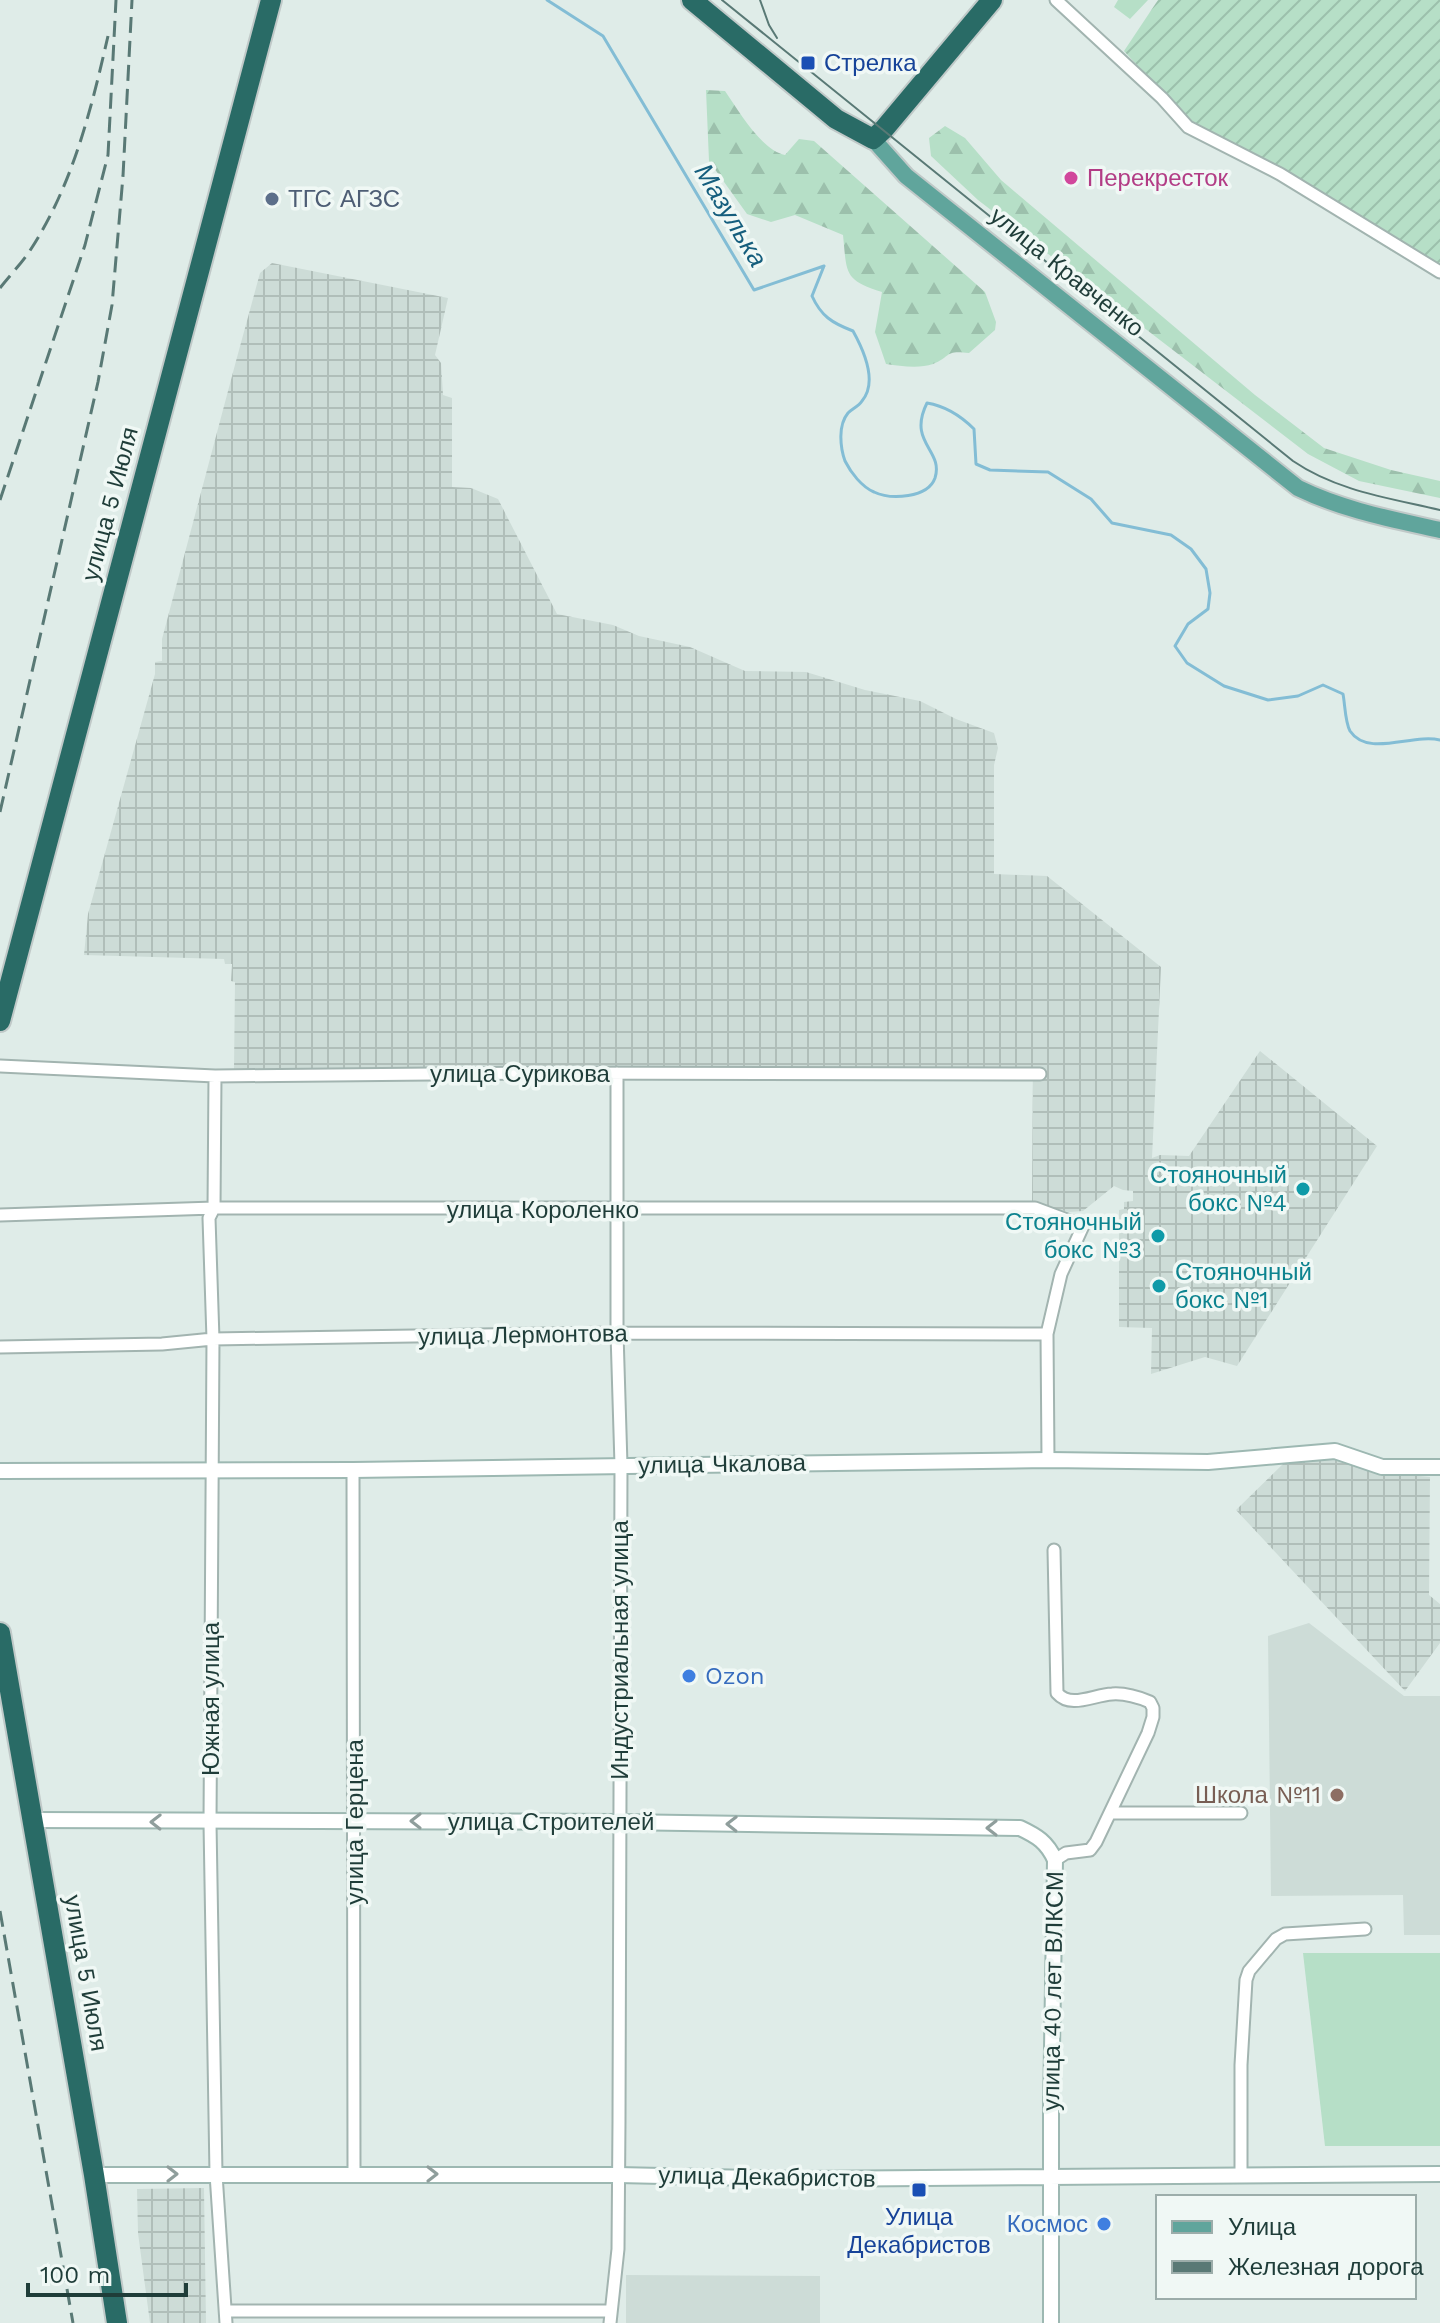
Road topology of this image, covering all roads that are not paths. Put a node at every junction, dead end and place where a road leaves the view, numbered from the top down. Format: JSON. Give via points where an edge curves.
{"nodes":[{"id":1,"x":271,"y":0,"type":"edge"},
{"id":2,"x":692,"y":0,"type":"edge"},
{"id":3,"x":992,"y":0,"type":"edge"},
{"id":4,"x":1056,"y":0,"type":"edge"},
{"id":5,"x":873,"y":139,"type":"junction"},
{"id":6,"x":1440,"y":272,"type":"edge"},
{"id":7,"x":1440,"y":530,"type":"edge"},
{"id":8,"x":0,"y":1021,"type":"edge"},
{"id":9,"x":0,"y":1066,"type":"edge"},
{"id":10,"x":617,"y":1073,"type":"junction"},
{"id":11,"x":1040,"y":1074,"type":"dead end"},
{"id":12,"x":215,"y":1076,"type":"junction"},
{"id":13,"x":214,"y":1208,"type":"junction"},
{"id":14,"x":618,"y":1210,"type":"junction"},
{"id":15,"x":0,"y":1215,"type":"edge"},
{"id":16,"x":617,"y":1333,"type":"junction"},
{"id":17,"x":1047,"y":1334,"type":"junction"},
{"id":18,"x":213,"y":1339,"type":"junction"},
{"id":19,"x":0,"y":1347,"type":"edge"},
{"id":20,"x":1048,"y":1460,"type":"junction"},
{"id":21,"x":621,"y":1465,"type":"junction"},
{"id":22,"x":1440,"y":1467,"type":"edge"},
{"id":23,"x":212,"y":1469,"type":"junction"},
{"id":24,"x":353,"y":1470,"type":"junction"},
{"id":25,"x":0,"y":1471,"type":"edge"},
{"id":26,"x":1054,"y":1550,"type":"dead end"},
{"id":27,"x":0,"y":1633,"type":"edge"},
{"id":28,"x":1112,"y":1813,"type":"junction"},
{"id":29,"x":1241,"y":1813,"type":"dead end"},
{"id":30,"x":33,"y":1820,"type":"junction"},
{"id":31,"x":355,"y":1821,"type":"junction"},
{"id":32,"x":619,"y":1822,"type":"junction"},
{"id":33,"x":210,"y":1823,"type":"junction"},
{"id":34,"x":1055,"y":1860,"type":"junction"},
{"id":35,"x":1365,"y":1929,"type":"dead end"},
{"id":36,"x":216,"y":2174,"type":"junction"},
{"id":37,"x":354,"y":2174,"type":"junction"},
{"id":38,"x":1440,"y":2174,"type":"edge"},
{"id":39,"x":94,"y":2175,"type":"junction"},
{"id":40,"x":618,"y":2175,"type":"junction"},
{"id":41,"x":1241,"y":2175,"type":"junction"},
{"id":42,"x":1051,"y":2179,"type":"junction"},
{"id":43,"x":226,"y":2317,"type":"edge"},
{"id":44,"x":610,"y":2317,"type":"edge"},
{"id":45,"x":117,"y":2323,"type":"edge"},
{"id":46,"x":1051,"y":2323,"type":"edge"}],
"edges":[{"from":1,"to":8,"type":"highway","name":"улица 5 Июля"},
{"from":2,"to":5,"type":"highway","name":"улица Кравченко","via":[[836,119]]},
{"from":3,"to":5,"type":"highway"},
{"from":4,"to":6,"type":"street","via":[[1188,127],[1280,174]]},
{"from":5,"to":7,"type":"main road","name":"улица Кравченко","via":[[906,176],[1298,488],[1354,510]]},
{"from":9,"to":12,"type":"street","name":"улица Сурикова"},
{"from":10,"to":11,"type":"street","name":"улица Сурикова"},
{"from":10,"to":12,"type":"street","name":"улица Сурикова"},
{"from":10,"to":14,"type":"street","name":"Индустриальная улица"},
{"from":12,"to":13,"type":"street","name":"Южная улица"},
{"from":13,"to":14,"type":"street","name":"улица Короленко"},
{"from":13,"to":15,"type":"street","name":"улица Короленко"},
{"from":13,"to":18,"type":"street","name":"Южная улица","via":[[209,1218]]},
{"from":14,"to":16,"type":"street","name":"Индустриальная улица"},
{"from":14,"to":17,"type":"street","name":"улица Короленко","via":[[1035,1208],[1083,1226],[1061,1274]]},
{"from":16,"to":17,"type":"street","name":"улица Лермонтова"},
{"from":16,"to":18,"type":"street","name":"улица Лермонтова"},
{"from":16,"to":21,"type":"street","name":"Индустриальная улица"},
{"from":17,"to":20,"type":"street"},
{"from":18,"to":19,"type":"street","name":"улица Лермонтова"},
{"from":18,"to":23,"type":"street","name":"Южная улица"},
{"from":20,"to":21,"type":"main road","name":"улица Чкалова"},
{"from":20,"to":22,"type":"main road","name":"улица Чкалова","via":[[1208,1462],[1335,1451],[1382,1467]]},
{"from":21,"to":24,"type":"main road","name":"улица Чкалова"},
{"from":21,"to":32,"type":"street","name":"Индустриальная улица"},
{"from":23,"to":24,"type":"main road","name":"улица Чкалова"},
{"from":23,"to":25,"type":"main road","name":"улица Чкалова"},
{"from":23,"to":33,"type":"street","name":"Южная улица"},
{"from":24,"to":31,"type":"street","name":"улица Герцена"},
{"from":26,"to":28,"type":"street","name":"улица 40 лет ВЛКСМ","via":[[1057,1693],[1070,1702],[1135,1696],[1153,1708],[1148,1733]]},
{"from":27,"to":30,"type":"highway","name":"улица 5 Июля"},
{"from":28,"to":29,"type":"street"},
{"from":28,"to":34,"type":"street","name":"улица 40 лет ВЛКСМ","via":[[1090,1850]]},
{"from":33,"to":30,"type":"main road","name":"улица Строителей","one_way":true},
{"from":30,"to":39,"type":"highway","name":"улица 5 Июля"},
{"from":32,"to":31,"type":"main road","name":"улица Строителей","one_way":true},
{"from":31,"to":33,"type":"main road","name":"улица Строителей"},
{"from":31,"to":37,"type":"street","name":"улица Герцена"},
{"from":34,"to":32,"type":"main road","name":"улица Строителей","one_way":true,"via":[[1049,1846],[1020,1828]]},
{"from":32,"to":40,"type":"street","name":"Индустриальная улица"},
{"from":33,"to":36,"type":"street","name":"Южная улица"},
{"from":34,"to":42,"type":"main road","name":"улица 40 лет ВЛКСМ"},
{"from":35,"to":41,"type":"street","via":[[1285,1934],[1249,1971],[1241,2065]]},
{"from":36,"to":37,"type":"main road","name":"улица Декабристов"},
{"from":39,"to":36,"type":"main road","name":"улица Декабристов","one_way":true},
{"from":36,"to":43,"type":"street","name":"Южная улица"},
{"from":37,"to":40,"type":"main road","name":"улица Декабристов","one_way":true},
{"from":38,"to":41,"type":"main road","name":"улица Декабристов"},
{"from":39,"to":45,"type":"highway","name":"улица 5 Июля"},
{"from":40,"to":42,"type":"main road","name":"улица Декабристов"},
{"from":40,"to":44,"type":"street","name":"Индустриальная улица","via":[[618,2249]]},
{"from":41,"to":42,"type":"main road","name":"улица Декабристов"},
{"from":42,"to":46,"type":"main road","name":"улица 40 лет ВЛКСМ"},
{"from":43,"to":44,"type":"street"}]}
